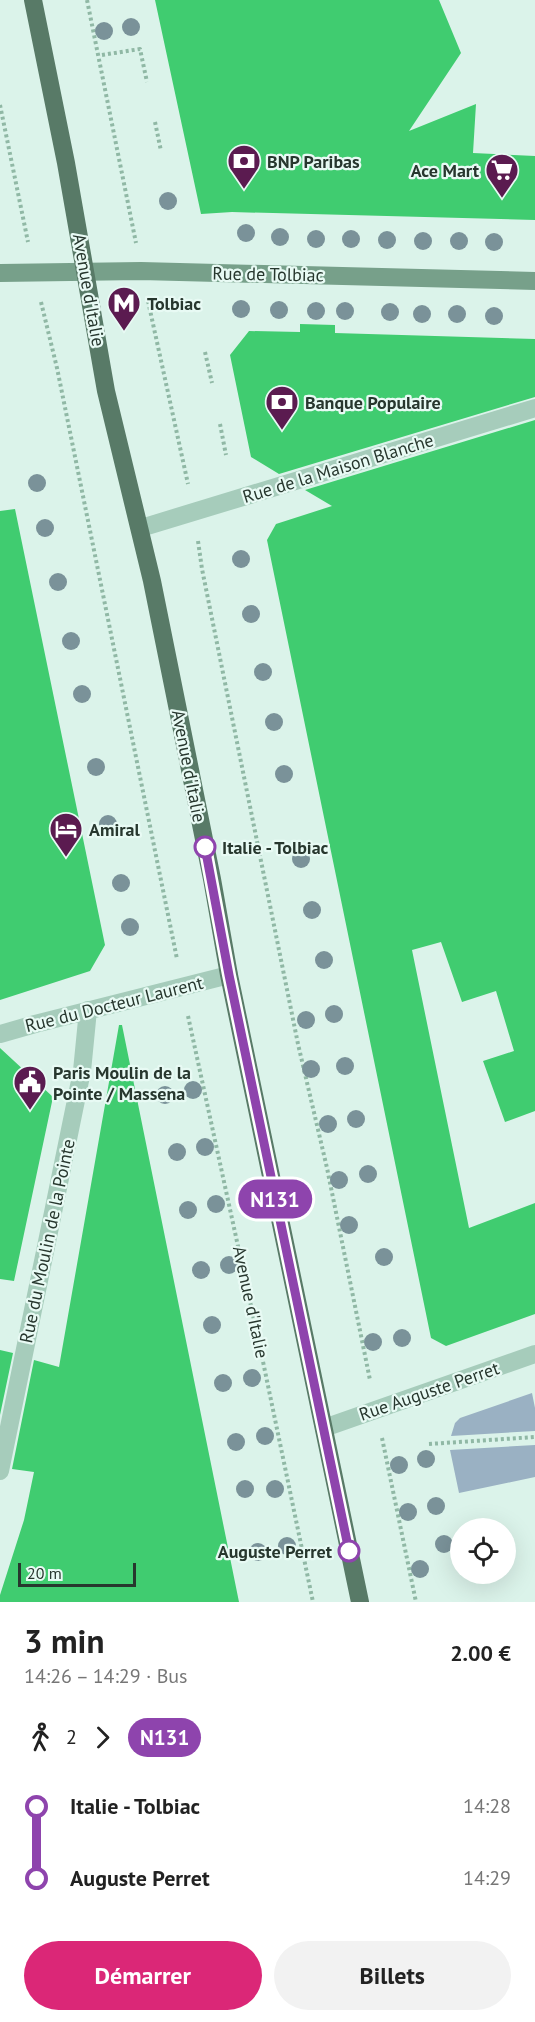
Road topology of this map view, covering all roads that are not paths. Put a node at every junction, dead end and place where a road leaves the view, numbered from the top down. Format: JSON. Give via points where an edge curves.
{"nodes":[{"id":1,"x":33,"y":0,"type":"edge"},
{"id":2,"x":85,"y":271,"type":"junction"},
{"id":3,"x":0,"y":273,"type":"edge"},
{"id":4,"x":535,"y":281,"type":"edge"},
{"id":5,"x":535,"y":408,"type":"edge"},
{"id":6,"x":141,"y":528,"type":"junction"},
{"id":7,"x":229,"y":975,"type":"junction"},
{"id":8,"x":88,"y":1010,"type":"junction"},
{"id":9,"x":0,"y":1034,"type":"edge"},
{"id":10,"x":535,"y":1354,"type":"edge"},
{"id":11,"x":324,"y":1428,"type":"junction"},
{"id":12,"x":0,"y":1472,"type":"edge"},
{"id":13,"x":360,"y":1602,"type":"edge"}],
"edges":[{"from":1,"to":2,"type":"main road","name":"Avenue d'Italie"},
{"from":2,"to":3,"type":"main road","name":"Rue de Tolbiac"},
{"from":2,"to":4,"type":"main road","name":"Rue de Tolbiac"},
{"from":2,"to":6,"type":"main road","name":"Avenue d'Italie","via":[[106,391]]},
{"from":5,"to":6,"type":"street","name":"Rue de la Maison Blanche"},
{"from":6,"to":7,"type":"main road","name":"Avenue d'Italie"},
{"from":7,"to":8,"type":"street","name":"Rue du Docteur Laurent"},
{"from":7,"to":11,"type":"main road","name":"Avenue d'Italie"},
{"from":8,"to":9,"type":"street","name":"Rue du Docteur Laurent"},
{"from":8,"to":12,"type":"street","name":"Rue du Moulin de la Pointe","via":[[82,1071]]},
{"from":10,"to":11,"type":"street","name":"Rue Auguste Perret"},
{"from":11,"to":13,"type":"main road","name":"Avenue d'Italie"}]}
